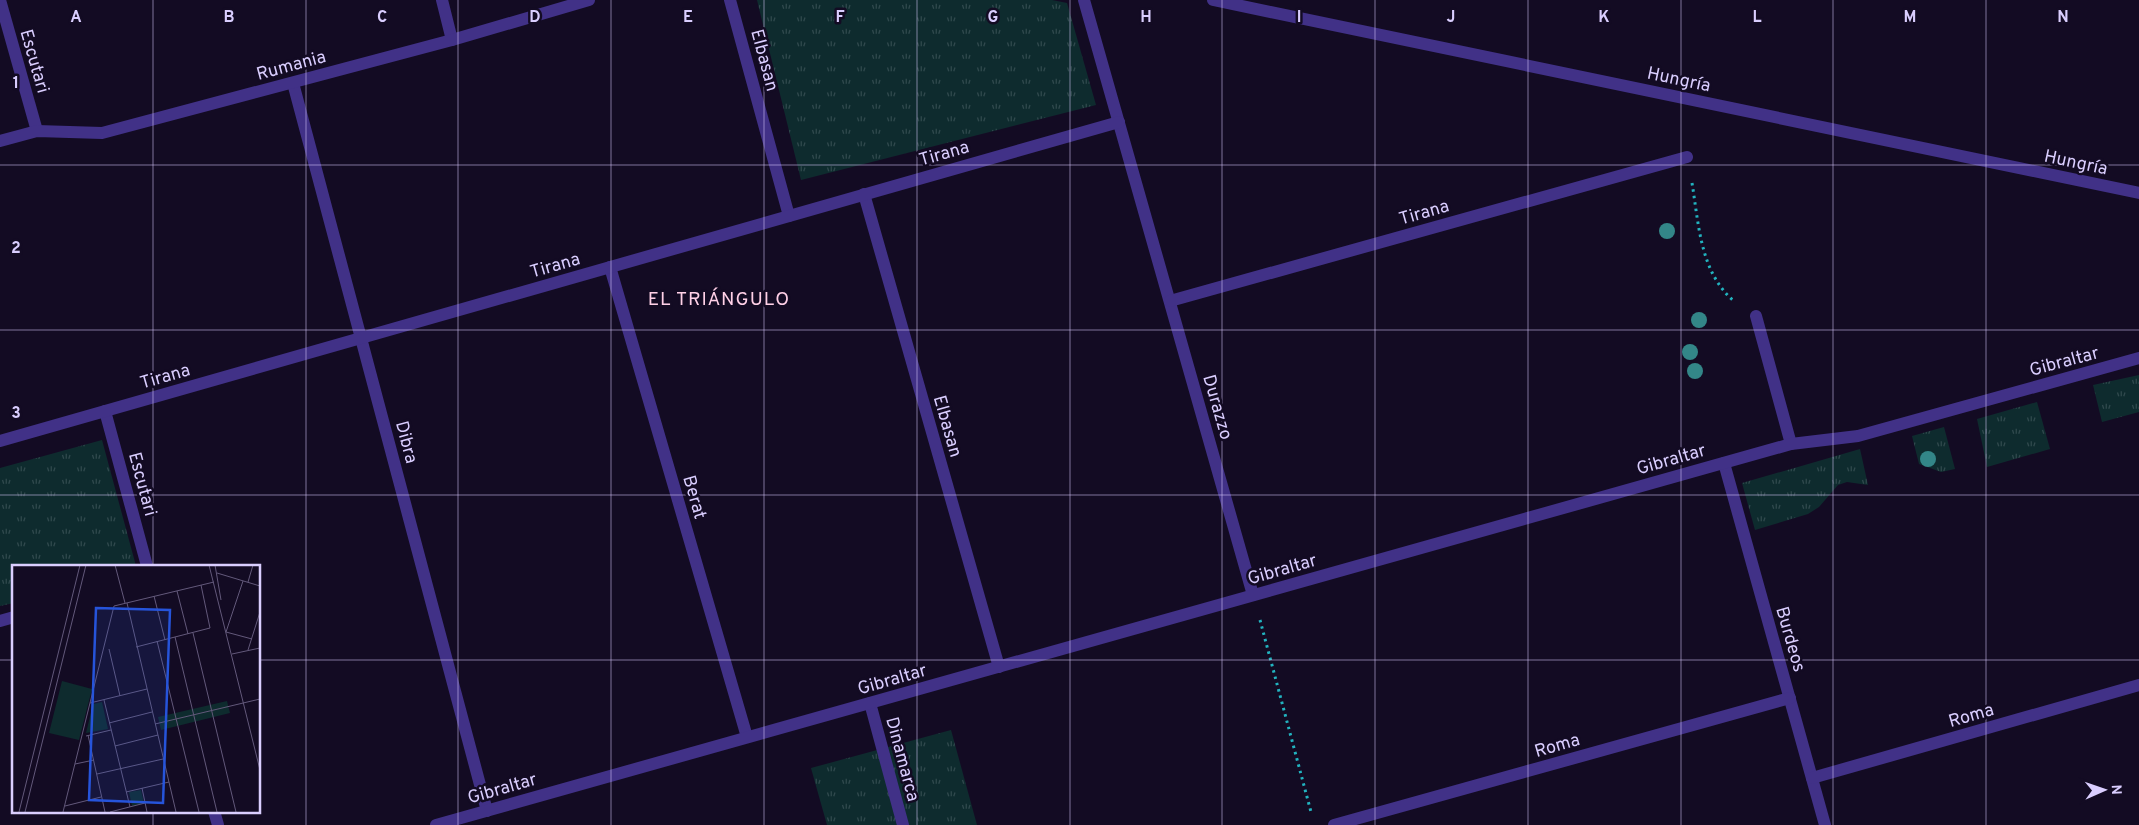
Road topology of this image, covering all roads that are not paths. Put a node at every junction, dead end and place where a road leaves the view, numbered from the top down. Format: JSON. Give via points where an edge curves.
{"nodes":[{"id":1,"x":0,"y":0,"type":"edge"},
{"id":2,"x":442,"y":0,"type":"edge"},
{"id":3,"x":589,"y":0,"type":"edge"},
{"id":4,"x":730,"y":0,"type":"edge"},
{"id":5,"x":1084,"y":0,"type":"edge"},
{"id":6,"x":1213,"y":0,"type":"edge"},
{"id":7,"x":452,"y":40,"type":"junction"},
{"id":8,"x":293,"y":83,"type":"junction"},
{"id":9,"x":1119,"y":122,"type":"junction"},
{"id":10,"x":37,"y":131,"type":"junction"},
{"id":11,"x":0,"y":141,"type":"edge"},
{"id":12,"x":1687,"y":157,"type":"road end"},
{"id":13,"x":2139,"y":193,"type":"edge"},
{"id":14,"x":864,"y":194,"type":"junction"},
{"id":15,"x":789,"y":216,"type":"junction"},
{"id":16,"x":610,"y":267,"type":"junction"},
{"id":17,"x":1170,"y":301,"type":"junction"},
{"id":18,"x":1756,"y":316,"type":"road end"},
{"id":19,"x":361,"y":338,"type":"junction"},
{"id":20,"x":2139,"y":358,"type":"edge"},
{"id":21,"x":105,"y":411,"type":"junction"},
{"id":22,"x":0,"y":441,"type":"edge"},
{"id":23,"x":1791,"y":444,"type":"junction"},
{"id":24,"x":1724,"y":463,"type":"junction"},
{"id":25,"x":148,"y":565,"type":"edge"},
{"id":26,"x":1253,"y":595,"type":"junction"},
{"id":27,"x":999,"y":666,"type":"junction"},
{"id":28,"x":2139,"y":685,"type":"edge"},
{"id":29,"x":1790,"y":698,"type":"junction"},
{"id":30,"x":870,"y":703,"type":"junction"},
{"id":31,"x":748,"y":737,"type":"junction"},
{"id":32,"x":1812,"y":778,"type":"junction"},
{"id":33,"x":487,"y":811,"type":"junction"},
{"id":34,"x":214,"y":812,"type":"edge"},
{"id":35,"x":218,"y":825,"type":"edge"},
{"id":36,"x":436,"y":825,"type":"edge"},
{"id":37,"x":903,"y":825,"type":"edge"},
{"id":38,"x":1334,"y":825,"type":"edge"},
{"id":39,"x":1826,"y":825,"type":"edge"}],
"edges":[{"from":1,"to":10,"type":"street","name":"Escutari"},
{"from":2,"to":7,"type":"street"},
{"from":3,"to":7,"type":"street","name":"Rumania"},
{"from":4,"to":15,"type":"street","name":"Elbasan"},
{"from":5,"to":9,"type":"street","name":"Durazzo"},
{"from":6,"to":13,"type":"street","name":"Hungría"},
{"from":7,"to":8,"type":"street","name":"Rumania"},
{"from":8,"to":10,"type":"street","name":"Rumania","via":[[102,133]]},
{"from":8,"to":19,"type":"street","name":"Dibra"},
{"from":9,"to":14,"type":"street","name":"Tirana"},
{"from":9,"to":17,"type":"street","name":"Durazzo"},
{"from":10,"to":11,"type":"street","name":"Rumania"},
{"from":12,"to":17,"type":"street","name":"Tirana"},
{"from":14,"to":15,"type":"street","name":"Tirana"},
{"from":14,"to":27,"type":"street","name":"Elbasan"},
{"from":15,"to":16,"type":"street","name":"Tirana"},
{"from":16,"to":19,"type":"street","name":"Tirana"},
{"from":16,"to":31,"type":"street","name":"Berat"},
{"from":17,"to":26,"type":"street","name":"Durazzo"},
{"from":18,"to":23,"type":"street"},
{"from":19,"to":21,"type":"street","name":"Tirana"},
{"from":19,"to":33,"type":"street","name":"Dibra"},
{"from":20,"to":23,"type":"street","name":"Gibraltar","via":[[1858,436]]},
{"from":21,"to":22,"type":"street","name":"Tirana"},
{"from":21,"to":25,"type":"street","name":"Escutari"},
{"from":23,"to":24,"type":"street","name":"Gibraltar"},
{"from":24,"to":26,"type":"street","name":"Gibraltar"},
{"from":24,"to":29,"type":"street","name":"Burdeos"},
{"from":26,"to":27,"type":"street","name":"Gibraltar"},
{"from":27,"to":30,"type":"street","name":"Gibraltar"},
{"from":28,"to":32,"type":"street","name":"Roma"},
{"from":29,"to":32,"type":"street","name":"Burdeos"},
{"from":29,"to":38,"type":"street","name":"Roma"},
{"from":30,"to":31,"type":"street","name":"Gibraltar"},
{"from":30,"to":37,"type":"street","name":"Dinamarca"},
{"from":31,"to":33,"type":"street","name":"Gibraltar"},
{"from":32,"to":39,"type":"street","name":"Burdeos"},
{"from":33,"to":36,"type":"street","name":"Gibraltar"},
{"from":34,"to":35,"type":"street"}]}
